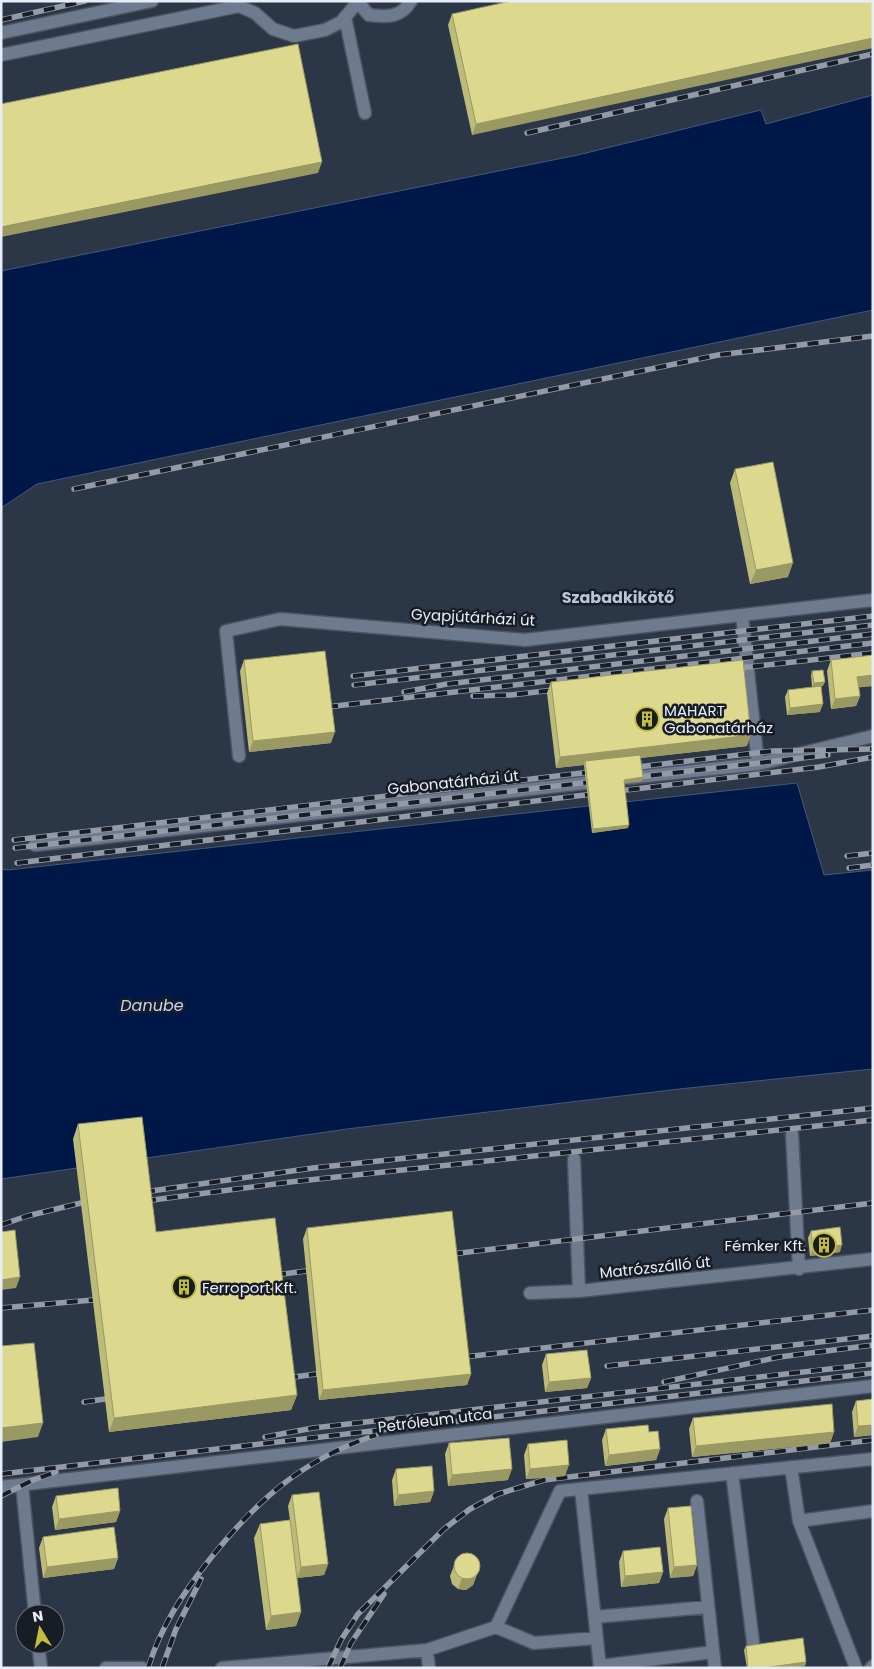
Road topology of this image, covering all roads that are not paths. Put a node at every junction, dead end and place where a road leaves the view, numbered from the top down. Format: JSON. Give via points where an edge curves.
{"nodes":[{"id":1,"x":152,"y":1,"type":"edge"},
{"id":2,"x":410,"y":1,"type":"edge"},
{"id":3,"x":357,"y":2,"type":"edge"},
{"id":4,"x":346,"y":16,"type":"junction"},
{"id":5,"x":1,"y":33,"type":"edge"},
{"id":6,"x":1,"y":55,"type":"edge"},
{"id":7,"x":365,"y":113,"type":"dead end"},
{"id":8,"x":873,"y":600,"type":"edge"},
{"id":9,"x":742,"y":615,"type":"junction"},
{"id":10,"x":873,"y":736,"type":"edge"},
{"id":11,"x":239,"y":756,"type":"dead end"},
{"id":12,"x":758,"y":764,"type":"junction"},
{"id":13,"x":35,"y":846,"type":"dead end"},
{"id":14,"x":792,"y":1134,"type":"dead end"},
{"id":15,"x":574,"y":1159,"type":"dead end"},
{"id":16,"x":873,"y":1259,"type":"edge"},
{"id":17,"x":799,"y":1269,"type":"junction"},
{"id":18,"x":579,"y":1291,"type":"junction"},
{"id":19,"x":530,"y":1293,"type":"dead end"},
{"id":20,"x":873,"y":1386,"type":"edge"},
{"id":21,"x":873,"y":1459,"type":"edge"},
{"id":22,"x":790,"y":1467,"type":"junction"},
{"id":23,"x":732,"y":1474,"type":"junction"},
{"id":24,"x":22,"y":1485,"type":"junction"},
{"id":25,"x":1,"y":1487,"type":"edge"},
{"id":26,"x":581,"y":1489,"type":"junction"},
{"id":27,"x":697,"y":1501,"type":"dead end"},
{"id":28,"x":873,"y":1511,"type":"edge"},
{"id":29,"x":800,"y":1521,"type":"junction"},
{"id":30,"x":34,"y":1604,"type":"edge"},
{"id":31,"x":708,"y":1607,"type":"junction"},
{"id":32,"x":595,"y":1617,"type":"junction"},
{"id":33,"x":496,"y":1627,"type":"junction"},
{"id":34,"x":597,"y":1638,"type":"junction"},
{"id":35,"x":754,"y":1642,"type":"dead end"},
{"id":36,"x":427,"y":1650,"type":"junction"},
{"id":37,"x":713,"y":1652,"type":"junction"},
{"id":38,"x":39,"y":1654,"type":"edge"},
{"id":39,"x":600,"y":1667,"type":"edge"},
{"id":40,"x":41,"y":1668,"type":"edge"},
{"id":41,"x":106,"y":1668,"type":"edge"},
{"id":42,"x":142,"y":1668,"type":"edge"},
{"id":43,"x":222,"y":1668,"type":"edge"},
{"id":44,"x":429,"y":1668,"type":"edge"},
{"id":45,"x":715,"y":1668,"type":"edge"},
{"id":46,"x":856,"y":1668,"type":"edge"}],
"edges":[{"from":1,"to":5,"type":"street"},
{"from":2,"to":3,"type":"street","via":[[406,9],[390,18],[369,15]]},
{"from":3,"to":4,"type":"street"},
{"from":4,"to":6,"type":"street","via":[[325,30],[294,36],[273,29],[255,13],[239,6]]},
{"from":4,"to":7,"type":"street"},
{"from":8,"to":9,"type":"street","name":"Gyapjútárházi út"},
{"from":9,"to":11,"type":"street","name":"Gyapjútárházi út","via":[[525,640],[280,619],[226,631]]},
{"from":9,"to":12,"type":"street"},
{"from":10,"to":12,"type":"street","name":"Gabonatárházi út"},
{"from":12,"to":13,"type":"street","name":"Gabonatárházi út"},
{"from":14,"to":17,"type":"street"},
{"from":15,"to":18,"type":"street"},
{"from":16,"to":17,"type":"street","name":"Matrózszálló út"},
{"from":17,"to":18,"type":"street","name":"Matrózszálló út"},
{"from":18,"to":19,"type":"street","name":"Matrózszálló út"},
{"from":20,"to":24,"type":"street","name":"Petróleum utca"},
{"from":21,"to":22,"type":"street"},
{"from":22,"to":23,"type":"street"},
{"from":22,"to":29,"type":"street"},
{"from":23,"to":26,"type":"street"},
{"from":23,"to":35,"type":"street"},
{"from":24,"to":25,"type":"street","name":"Petróleum utca"},
{"from":24,"to":30,"type":"street"},
{"from":26,"to":32,"type":"street"},
{"from":26,"to":33,"type":"street","via":[[560,1491]]},
{"from":27,"to":31,"type":"street"},
{"from":28,"to":29,"type":"street"},
{"from":29,"to":46,"type":"street"},
{"from":31,"to":32,"type":"street"},
{"from":31,"to":37,"type":"street"},
{"from":32,"to":34,"type":"street"},
{"from":33,"to":34,"type":"street","via":[[534,1643]]},
{"from":33,"to":36,"type":"street"},
{"from":34,"to":39,"type":"street"},
{"from":36,"to":43,"type":"street"},
{"from":36,"to":44,"type":"street"},
{"from":37,"to":39,"type":"street"},
{"from":37,"to":45,"type":"street"},
{"from":38,"to":40,"type":"street"},
{"from":41,"to":42,"type":"street"}]}
